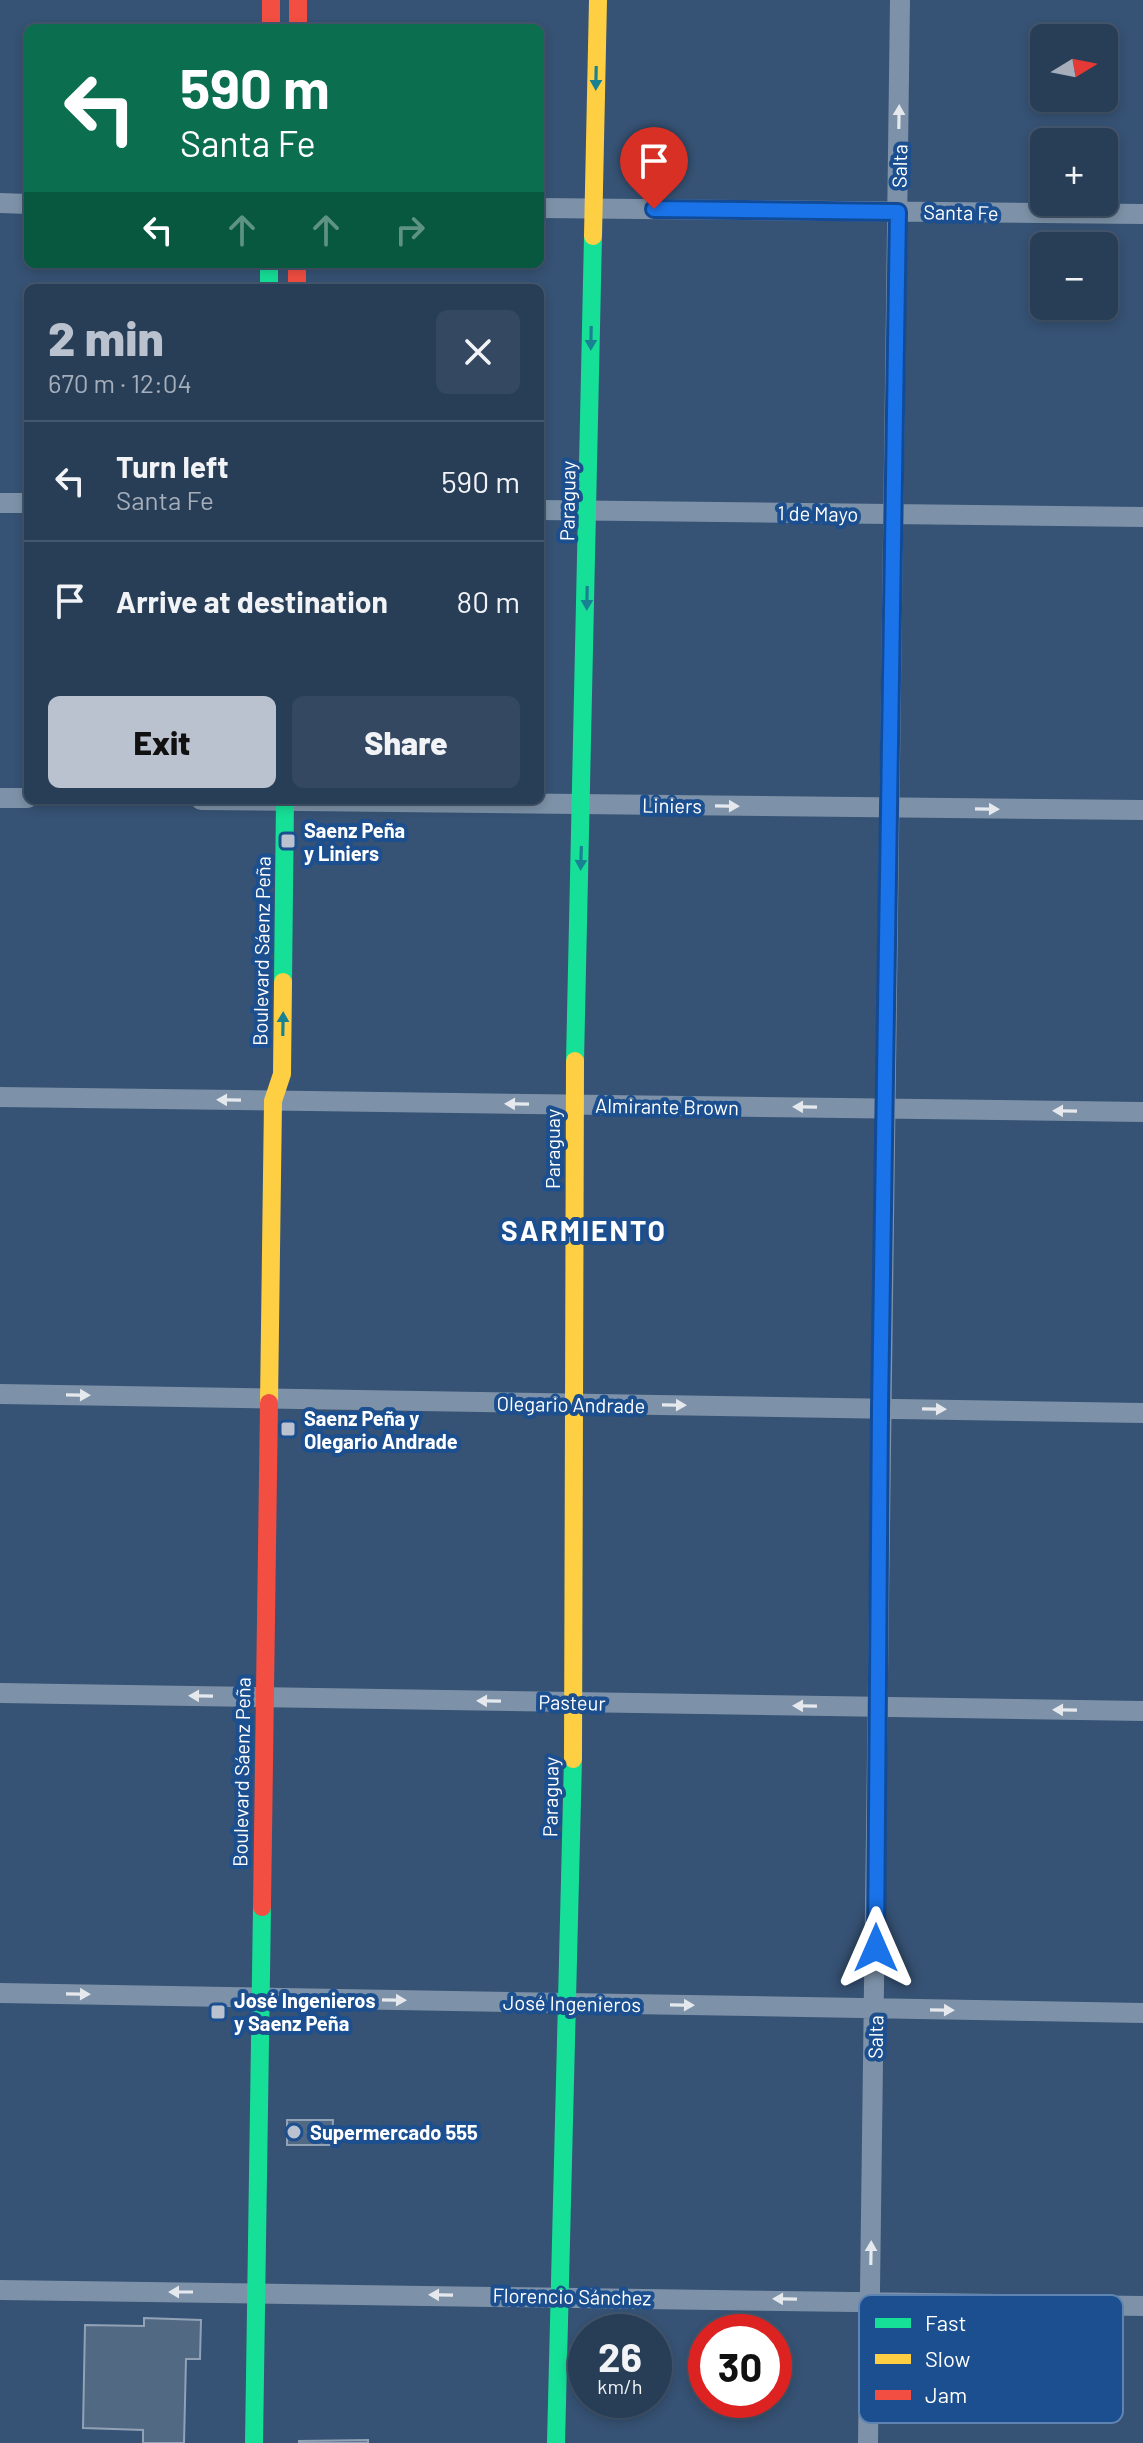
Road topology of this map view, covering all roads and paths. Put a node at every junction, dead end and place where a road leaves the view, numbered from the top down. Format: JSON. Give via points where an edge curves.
{"nodes":[{"id":1,"x":271,"y":0,"type":"edge"},
{"id":2,"x":298,"y":0,"type":"edge"},
{"id":3,"x":598,"y":0,"type":"edge"},
{"id":4,"x":900,"y":0,"type":"edge"},
{"id":5,"x":271,"y":24,"type":"edge"},
{"id":6,"x":298,"y":24,"type":"edge"},
{"id":7,"x":0,"y":203,"type":"edge"},
{"id":8,"x":24,"y":204,"type":"edge"},
{"id":9,"x":544,"y":208,"type":"edge"},
{"id":10,"x":593,"y":209,"type":"junction"},
{"id":11,"x":898,"y":212,"type":"junction"},
{"id":12,"x":1143,"y":214,"type":"edge"},
{"id":13,"x":0,"y":503,"type":"edge"},
{"id":14,"x":24,"y":503,"type":"edge"},
{"id":15,"x":544,"y":510,"type":"edge"},
{"id":16,"x":589,"y":510,"type":"junction"},
{"id":17,"x":892,"y":514,"type":"junction"},
{"id":18,"x":1143,"y":517,"type":"edge"},
{"id":19,"x":0,"y":798,"type":"edge"},
{"id":20,"x":24,"y":798,"type":"edge"},
{"id":21,"x":544,"y":803,"type":"edge"},
{"id":22,"x":268,"y":804,"type":"edge"},
{"id":23,"x":285,"y":804,"type":"edge"},
{"id":24,"x":582,"y":804,"type":"junction"},
{"id":25,"x":890,"y":808,"type":"junction"},
{"id":26,"x":1143,"y":810,"type":"edge"},
{"id":27,"x":0,"y":1097,"type":"edge"},
{"id":28,"x":273,"y":1101,"type":"junction"},
{"id":29,"x":574,"y":1105,"type":"junction"},
{"id":30,"x":885,"y":1108,"type":"junction"},
{"id":31,"x":1143,"y":1112,"type":"edge"},
{"id":32,"x":0,"y":1394,"type":"edge"},
{"id":33,"x":269,"y":1399,"type":"junction"},
{"id":34,"x":574,"y":1404,"type":"junction"},
{"id":35,"x":880,"y":1409,"type":"junction"},
{"id":36,"x":1143,"y":1413,"type":"edge"},
{"id":37,"x":0,"y":1693,"type":"edge"},
{"id":38,"x":264,"y":1697,"type":"junction"},
{"id":39,"x":574,"y":1702,"type":"junction"},
{"id":40,"x":878,"y":1707,"type":"junction"},
{"id":41,"x":1143,"y":1711,"type":"edge"},
{"id":42,"x":0,"y":1993,"type":"edge"},
{"id":43,"x":260,"y":1997,"type":"junction"},
{"id":44,"x":569,"y":2003,"type":"junction"},
{"id":45,"x":876,"y":2009,"type":"junction"},
{"id":46,"x":1143,"y":2013,"type":"edge"},
{"id":47,"x":0,"y":2290,"type":"edge"},
{"id":48,"x":256,"y":2292,"type":"junction"},
{"id":49,"x":869,"y":2295,"type":"edge"},
{"id":50,"x":560,"y":2296,"type":"junction"},
{"id":51,"x":859,"y":2300,"type":"edge"},
{"id":52,"x":1123,"y":2306,"type":"edge"},
{"id":53,"x":1143,"y":2306,"type":"edge"},
{"id":54,"x":868,"y":2423,"type":"edge"},
{"id":55,"x":254,"y":2443,"type":"edge"},
{"id":56,"x":556,"y":2443,"type":"edge"},
{"id":57,"x":868,"y":2443,"type":"edge"}],
"edges":[{"from":1,"to":5,"type":"street"},
{"from":2,"to":6,"type":"street"},
{"from":3,"to":10,"type":"street","name":"Paraguay","one_way":true},
{"from":11,"to":4,"type":"street","name":"Salta","one_way":true},
{"from":7,"to":8,"type":"street"},
{"from":9,"to":10,"type":"street","name":"Santa Fe"},
{"from":10,"to":11,"type":"street","name":"Santa Fe"},
{"from":10,"to":16,"type":"street","name":"Paraguay","one_way":true},
{"from":11,"to":12,"type":"street","name":"Santa Fe"},
{"from":11,"to":17,"type":"street","name":"Salta"},
{"from":13,"to":14,"type":"street"},
{"from":15,"to":16,"type":"street","name":"1 de Mayo"},
{"from":16,"to":17,"type":"street","name":"1 de Mayo"},
{"from":16,"to":24,"type":"street","name":"Paraguay","one_way":true},
{"from":17,"to":18,"type":"street","name":"1 de Mayo"},
{"from":17,"to":25,"type":"street","name":"Salta"},
{"from":19,"to":20,"type":"street"},
{"from":21,"to":24,"type":"street","name":"Liniers"},
{"from":22,"to":28,"type":"street","name":"Boulevard Sáenz Peña","via":[[265,1078]]},
{"from":28,"to":23,"type":"street","name":"Boulevard Sáenz Peña","one_way":true,"via":[[282,1074]]},
{"from":24,"to":25,"type":"street","name":"Liniers","one_way":true},
{"from":24,"to":29,"type":"street","name":"Paraguay","one_way":true},
{"from":25,"to":26,"type":"street","name":"Liniers","one_way":true},
{"from":25,"to":30,"type":"street","name":"Salta"},
{"from":28,"to":27,"type":"street","name":"Almirante Brown","one_way":true},
{"from":29,"to":28,"type":"street","name":"Almirante Brown","one_way":true},
{"from":28,"to":33,"type":"street","name":"Boulevard Sáenz Peña"},
{"from":30,"to":29,"type":"street","name":"Almirante Brown","one_way":true},
{"from":29,"to":34,"type":"street","name":"Paraguay"},
{"from":31,"to":30,"type":"street","name":"Almirante Brown","one_way":true},
{"from":30,"to":35,"type":"street","name":"Salta"},
{"from":32,"to":33,"type":"street","name":"Olegario Andrade","one_way":true},
{"from":33,"to":34,"type":"street","name":"Olegario Andrade"},
{"from":33,"to":38,"type":"street","name":"Boulevard Sáenz Peña"},
{"from":34,"to":35,"type":"street","name":"Olegario Andrade","one_way":true},
{"from":34,"to":39,"type":"street","name":"Paraguay"},
{"from":35,"to":36,"type":"street","name":"Olegario Andrade","one_way":true},
{"from":35,"to":40,"type":"street","name":"Salta"},
{"from":38,"to":37,"type":"street","name":"Pasteur","one_way":true},
{"from":39,"to":38,"type":"street","name":"Pasteur","one_way":true},
{"from":38,"to":43,"type":"street","name":"Boulevard Sáenz Peña"},
{"from":40,"to":39,"type":"street","name":"Pasteur","one_way":true},
{"from":39,"to":44,"type":"street","name":"Paraguay"},
{"from":41,"to":40,"type":"street","name":"Pasteur","one_way":true},
{"from":40,"to":45,"type":"street","name":"Salta"},
{"from":42,"to":43,"type":"street","name":"José Ingenieros","one_way":true},
{"from":43,"to":44,"type":"street","name":"José Ingenieros","one_way":true},
{"from":43,"to":48,"type":"street","name":"Boulevard Sáenz Peña"},
{"from":44,"to":45,"type":"street","name":"José Ingenieros","one_way":true},
{"from":44,"to":50,"type":"street","name":"Paraguay"},
{"from":45,"to":46,"type":"street","name":"José Ingenieros","one_way":true},
{"from":49,"to":45,"type":"street","name":"Salta","one_way":true},
{"from":48,"to":47,"type":"street","name":"Florencio Sánchez","one_way":true},
{"from":50,"to":48,"type":"street","name":"Florencio Sánchez","one_way":true},
{"from":48,"to":55,"type":"street","name":"Boulevard Sáenz Peña"},
{"from":51,"to":50,"type":"street","name":"Florencio Sánchez","one_way":true},
{"from":50,"to":56,"type":"street","name":"Paraguay"},
{"from":52,"to":53,"type":"street","name":"Florencio Sánchez"},
{"from":54,"to":57,"type":"street","name":"Salta"}]}
